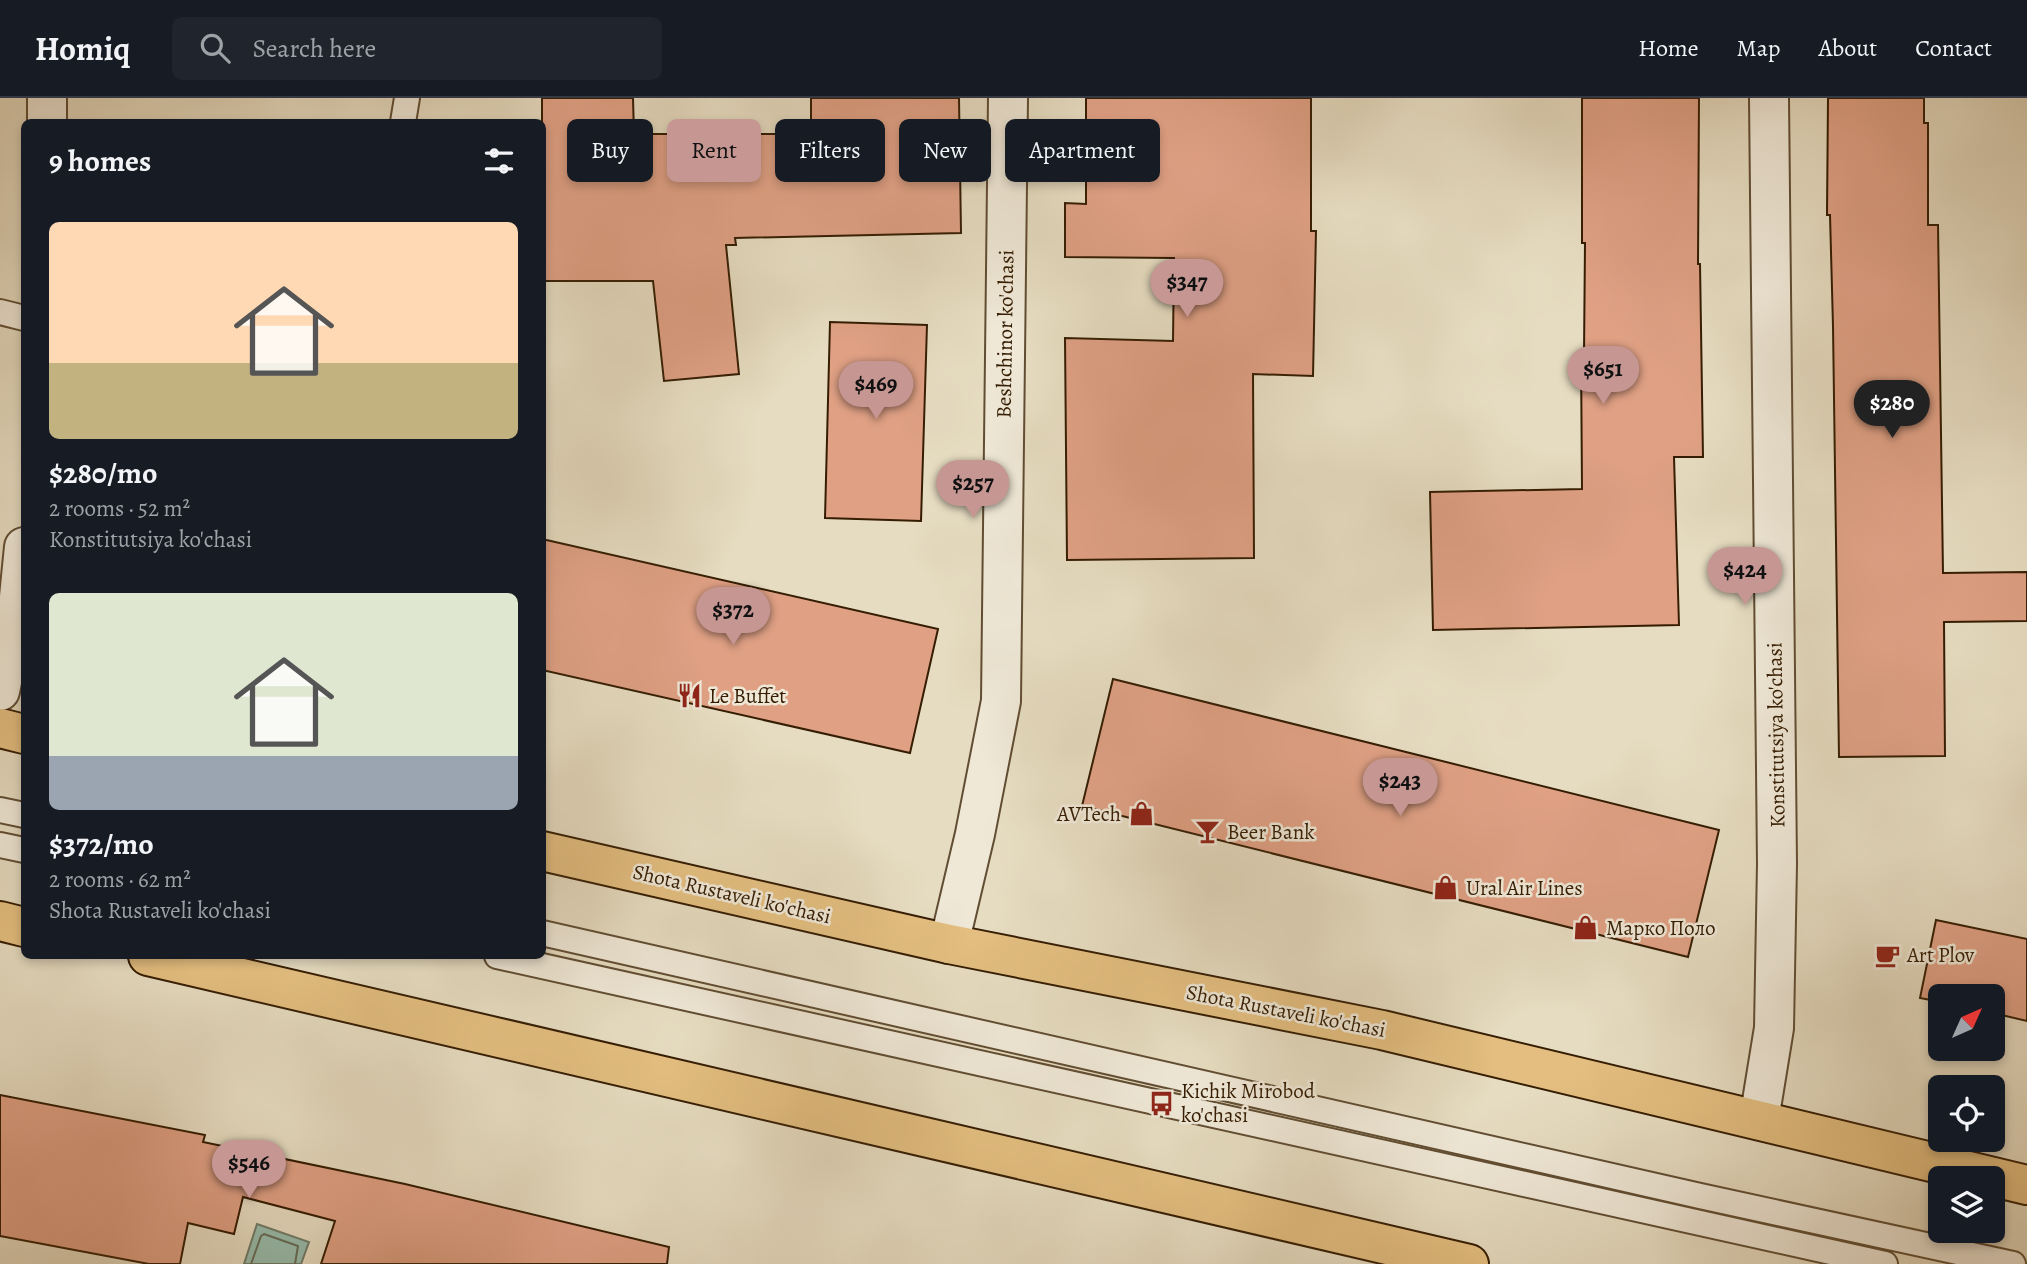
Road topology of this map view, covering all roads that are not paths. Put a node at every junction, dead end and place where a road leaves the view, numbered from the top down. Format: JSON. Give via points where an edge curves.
{"nodes":[{"id":1,"x":47,"y":98,"type":"edge"},
{"id":2,"x":407,"y":98,"type":"edge"},
{"id":3,"x":1008,"y":98,"type":"edge"},
{"id":4,"x":1769,"y":98,"type":"edge"},
{"id":5,"x":47,"y":119,"type":"edge"},
{"id":6,"x":404,"y":119,"type":"edge"},
{"id":7,"x":0,"y":312,"type":"edge"},
{"id":8,"x":21,"y":316,"type":"edge"},
{"id":9,"x":21,"y":577,"type":"edge"},
{"id":10,"x":0,"y":691,"type":"edge"},
{"id":11,"x":0,"y":728,"type":"edge"},
{"id":12,"x":21,"y":733,"type":"edge"},
{"id":13,"x":0,"y":810,"type":"edge"},
{"id":14,"x":21,"y":815,"type":"edge"},
{"id":15,"x":0,"y":845,"type":"edge"},
{"id":16,"x":21,"y":849,"type":"edge"},
{"id":17,"x":546,"y":852,"type":"edge"},
{"id":18,"x":0,"y":921,"type":"edge"},
{"id":19,"x":21,"y":926,"type":"edge"},
{"id":20,"x":546,"y":934,"type":"edge"},
{"id":21,"x":949,"y":944,"type":"junction"},
{"id":22,"x":161,"y":959,"type":"edge"},
{"id":23,"x":511,"y":959,"type":"edge"},
{"id":24,"x":1759,"y":1120,"type":"junction"},
{"id":25,"x":2027,"y":1185,"type":"edge"},
{"id":26,"x":1419,"y":1259,"type":"edge"},
{"id":27,"x":1469,"y":1264,"type":"edge"},
{"id":28,"x":1885,"y":1264,"type":"edge"},
{"id":29,"x":2013,"y":1264,"type":"edge"}],
"edges":[{"from":1,"to":5,"type":"street"},
{"from":2,"to":6,"type":"lane"},
{"from":3,"to":21,"type":"street","name":"Beshchinor ko'chasi","via":[[1000,701]]},
{"from":4,"to":24,"type":"street","name":"Konstitutsiya ko'chasi","via":[[1777,864],[1774,1028]]},
{"from":7,"to":8,"type":"lane"},
{"from":9,"to":10,"type":"street"},
{"from":11,"to":12,"type":"main road"},
{"from":13,"to":14,"type":"lane"},
{"from":15,"to":16,"type":"lane"},
{"from":17,"to":21,"type":"main road","name":"Shota Rustaveli ko'chasi"},
{"from":18,"to":19,"type":"main road"},
{"from":20,"to":29,"type":"lane"},
{"from":21,"to":24,"type":"main road","name":"Shota Rustaveli ko'chasi","via":[[1382,1030]]},
{"from":22,"to":26,"type":"main road"},
{"from":23,"to":28,"type":"lane"},
{"from":24,"to":25,"type":"main road","name":"Shota Rustaveli ko'chasi"},
{"from":26,"to":27,"type":"main road"}]}
